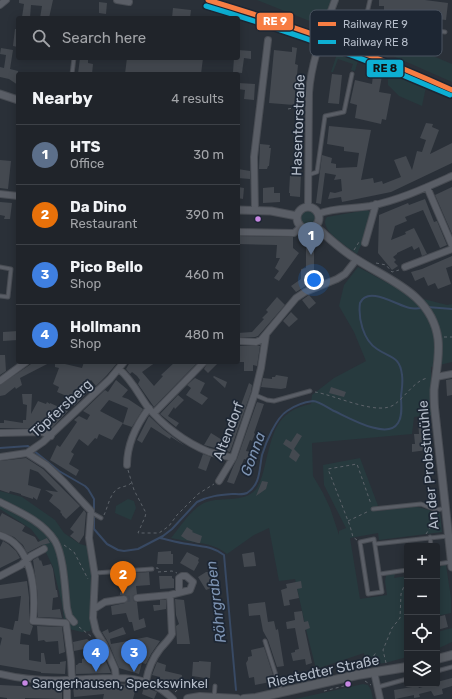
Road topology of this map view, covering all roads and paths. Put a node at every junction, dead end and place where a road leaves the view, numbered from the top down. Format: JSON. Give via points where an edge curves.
{"nodes":[{"id":1,"x":6,"y":0,"type":"edge"},
{"id":2,"x":117,"y":0,"type":"edge"},
{"id":3,"x":335,"y":0,"type":"edge"},
{"id":4,"x":370,"y":0,"type":"edge"},
{"id":5,"x":129,"y":2,"type":"dead end"},
{"id":6,"x":0,"y":5,"type":"edge"},
{"id":7,"x":332,"y":10,"type":"edge"},
{"id":8,"x":368,"y":10,"type":"edge"},
{"id":9,"x":442,"y":32,"type":"edge"},
{"id":10,"x":445,"y":32,"type":"dead end"},
{"id":11,"x":268,"y":40,"type":"dead end"},
{"id":12,"x":316,"y":56,"type":"edge"},
{"id":13,"x":74,"y":60,"type":"edge"},
{"id":14,"x":72,"y":72,"type":"edge"},
{"id":15,"x":352,"y":74,"type":"dead end"},
{"id":16,"x":0,"y":94,"type":"edge"},
{"id":17,"x":16,"y":99,"type":"edge"},
{"id":18,"x":303,"y":106,"type":"dead end"},
{"id":19,"x":288,"y":109,"type":"dead end"},
{"id":20,"x":308,"y":175,"type":"junction"},
{"id":21,"x":452,"y":176,"type":"edge"},
{"id":22,"x":427,"y":187,"type":"junction"},
{"id":23,"x":0,"y":194,"type":"edge"},
{"id":24,"x":16,"y":196,"type":"edge"},
{"id":25,"x":376,"y":204,"type":"junction"},
{"id":26,"x":308,"y":207,"type":"junction"},
{"id":27,"x":240,"y":210,"type":"edge"},
{"id":28,"x":255,"y":210,"type":"junction"},
{"id":29,"x":318,"y":214,"type":"junction"},
{"id":30,"x":297,"y":216,"type":"junction"},
{"id":31,"x":316,"y":226,"type":"junction"},
{"id":32,"x":301,"y":227,"type":"junction"},
{"id":33,"x":240,"y":232,"type":"edge"},
{"id":34,"x":365,"y":243,"type":"dead end"},
{"id":35,"x":452,"y":245,"type":"edge"},
{"id":36,"x":452,"y":248,"type":"edge"},
{"id":37,"x":356,"y":260,"type":"junction"},
{"id":38,"x":0,"y":267,"type":"edge"},
{"id":39,"x":369,"y":267,"type":"junction"},
{"id":40,"x":405,"y":267,"type":"joint"},
{"id":41,"x":0,"y":296,"type":"edge"},
{"id":42,"x":266,"y":335,"type":"junction"},
{"id":43,"x":240,"y":341,"type":"edge"},
{"id":44,"x":23,"y":364,"type":"edge"},
{"id":45,"x":123,"y":364,"type":"edge"},
{"id":46,"x":202,"y":364,"type":"edge"},
{"id":47,"x":119,"y":369,"type":"junction"},
{"id":48,"x":452,"y":374,"type":"edge"},
{"id":49,"x":436,"y":377,"type":"junction"},
{"id":50,"x":0,"y":381,"type":"edge"},
{"id":51,"x":310,"y":391,"type":"joint"},
{"id":52,"x":255,"y":395,"type":"junction"},
{"id":53,"x":151,"y":411,"type":"junction"},
{"id":54,"x":0,"y":433,"type":"edge"},
{"id":55,"x":51,"y":436,"type":"junction"},
{"id":56,"x":29,"y":452,"type":"junction"},
{"id":57,"x":0,"y":457,"type":"edge"},
{"id":58,"x":233,"y":458,"type":"junction"},
{"id":59,"x":127,"y":465,"type":"joint"},
{"id":60,"x":219,"y":481,"type":"joint"},
{"id":61,"x":132,"y":482,"type":"junction"},
{"id":62,"x":0,"y":502,"type":"edge"},
{"id":63,"x":373,"y":509,"type":"junction"},
{"id":64,"x":441,"y":510,"type":"joint"},
{"id":65,"x":92,"y":513,"type":"junction"},
{"id":66,"x":100,"y":518,"type":"joint"},
{"id":67,"x":449,"y":520,"type":"edge"},
{"id":68,"x":348,"y":521,"type":"junction"},
{"id":69,"x":0,"y":536,"type":"edge"},
{"id":70,"x":448,"y":536,"type":"junction"},
{"id":71,"x":430,"y":537,"type":"junction"},
{"id":72,"x":423,"y":538,"type":"junction"},
{"id":73,"x":56,"y":542,"type":"junction"},
{"id":74,"x":360,"y":542,"type":"junction"},
{"id":75,"x":431,"y":543,"type":"edge"},
{"id":76,"x":375,"y":544,"type":"junction"},
{"id":77,"x":44,"y":549,"type":"dead end"},
{"id":78,"x":26,"y":561,"type":"junction"},
{"id":79,"x":440,"y":564,"type":"edge"},
{"id":80,"x":452,"y":564,"type":"edge"},
{"id":81,"x":152,"y":569,"type":"dead end"},
{"id":82,"x":404,"y":570,"type":"edge"},
{"id":83,"x":158,"y":572,"type":"dead end"},
{"id":84,"x":95,"y":573,"type":"junction"},
{"id":85,"x":380,"y":574,"type":"junction"},
{"id":86,"x":0,"y":576,"type":"edge"},
{"id":87,"x":180,"y":578,"type":"junction"},
{"id":88,"x":407,"y":579,"type":"edge"},
{"id":89,"x":90,"y":583,"type":"dead end"},
{"id":90,"x":179,"y":592,"type":"junction"},
{"id":91,"x":170,"y":595,"type":"junction"},
{"id":92,"x":137,"y":598,"type":"tunnel mouth"},
{"id":93,"x":124,"y":599,"type":"tunnel mouth"},
{"id":94,"x":94,"y":609,"type":"junction"},
{"id":95,"x":74,"y":622,"type":"joint"},
{"id":96,"x":96,"y":640,"type":"dead end"},
{"id":97,"x":265,"y":641,"type":"dead end"},
{"id":98,"x":377,"y":651,"type":"dead end"},
{"id":99,"x":452,"y":655,"type":"edge"},
{"id":100,"x":440,"y":658,"type":"edge"},
{"id":101,"x":386,"y":663,"type":"dead end"},
{"id":102,"x":367,"y":667,"type":"dead end"},
{"id":103,"x":404,"y":667,"type":"edge"},
{"id":104,"x":452,"y":667,"type":"edge"},
{"id":105,"x":440,"y":670,"type":"edge"},
{"id":106,"x":374,"y":672,"type":"junction"},
{"id":107,"x":0,"y":674,"type":"edge"},
{"id":108,"x":360,"y":675,"type":"junction"},
{"id":109,"x":116,"y":678,"type":"junction"},
{"id":110,"x":70,"y":680,"type":"junction"},
{"id":111,"x":404,"y":680,"type":"edge"},
{"id":112,"x":146,"y":681,"type":"junction"},
{"id":113,"x":215,"y":686,"type":"dead end"},
{"id":114,"x":375,"y":688,"type":"junction"},
{"id":115,"x":282,"y":692,"type":"junction"},
{"id":116,"x":214,"y":698,"type":"junction"},
{"id":117,"x":67,"y":699,"type":"edge"},
{"id":118,"x":173,"y":699,"type":"edge"},
{"id":119,"x":188,"y":699,"type":"edge"},
{"id":120,"x":237,"y":699,"type":"edge"},
{"id":121,"x":244,"y":699,"type":"edge"},
{"id":122,"x":380,"y":699,"type":"edge"}],
"edges":[{"from":1,"to":6,"type":"street"},
{"from":2,"to":5,"type":"street"},
{"from":3,"to":7,"type":"street","name":"Hasentorstraße"},
{"from":4,"to":8,"type":"lane"},
{"from":9,"to":10,"type":"lane"},
{"from":11,"to":28,"type":"street","via":[[254,157]]},
{"from":12,"to":20,"type":"street","name":"Hasentorstraße","via":[[309,86]]},
{"from":13,"to":14,"type":"lane"},
{"from":15,"to":20,"type":"lane","via":[[344,112],[325,116],[317,172]]},
{"from":16,"to":17,"type":"street"},
{"from":18,"to":19,"type":"path"},
{"from":20,"to":26,"type":"street","name":"Hasentorstraße"},
{"from":21,"to":22,"type":"street"},
{"from":22,"to":25,"type":"street"},
{"from":22,"to":35,"type":"street"},
{"from":23,"to":24,"type":"street"},
{"from":25,"to":29,"type":"street"},
{"from":25,"to":34,"type":"street"},
{"from":26,"to":29,"type":"street"},
{"from":26,"to":30,"type":"street","via":[[301,209]]},
{"from":27,"to":28,"type":"street"},
{"from":28,"to":30,"type":"street"},
{"from":29,"to":31,"type":"street","via":[[319,222]]},
{"from":30,"to":32,"type":"street","via":[[297,222]]},
{"from":31,"to":32,"type":"street","via":[[309,230]]},
{"from":31,"to":37,"type":"street","name":"An der Probstmühle","via":[[334,244]]},
{"from":32,"to":33,"type":"street","via":[[294,233]]},
{"from":36,"to":40,"type":"street"},
{"from":37,"to":39,"type":"street","name":"An der Probstmühle"},
{"from":37,"to":42,"type":"street","via":[[338,279],[296,298]]},
{"from":38,"to":41,"type":"lane","via":[[11,269],[8,297]]},
{"from":39,"to":40,"type":"path","via":[[372,262],[386,265],[392,272]]},
{"from":39,"to":49,"type":"street","name":"An der Probstmühle","via":[[400,284],[419,300],[426,310],[438,338]]},
{"from":42,"to":43,"type":"street","via":[[256,342]]},
{"from":42,"to":52,"type":"street","name":"Altendorf"},
{"from":44,"to":50,"type":"street"},
{"from":45,"to":47,"type":"street","name":"Töpfersberg"},
{"from":46,"to":53,"type":"street"},
{"from":47,"to":53,"type":"street"},
{"from":47,"to":55,"type":"street","name":"Töpfersberg"},
{"from":48,"to":49,"type":"street"},
{"from":49,"to":51,"type":"path","via":[[420,380],[394,406],[386,409]]},
{"from":49,"to":67,"type":"street","name":"An der Probstmühle","via":[[435,412]]},
{"from":51,"to":52,"type":"lane","via":[[274,401]]},
{"from":52,"to":58,"type":"street","name":"Altendorf"},
{"from":53,"to":58,"type":"street","via":[[178,434],[198,446]]},
{"from":53,"to":59,"type":"street","via":[[131,441]]},
{"from":54,"to":55,"type":"street","via":[[42,432]]},
{"from":55,"to":56,"type":"street","name":"Töpfersberg"},
{"from":56,"to":57,"type":"street"},
{"from":56,"to":65,"type":"street","via":[[64,482]]},
{"from":58,"to":60,"type":"street","name":"Altendorf"},
{"from":59,"to":61,"type":"path"},
{"from":60,"to":61,"type":"path","name":"Altendorf","via":[[198,494],[169,526],[159,533],[138,533],[146,513]]},
{"from":61,"to":66,"type":"path","via":[[117,490],[107,505],[105,515]]},
{"from":62,"to":73,"type":"street","via":[[37,522]]},
{"from":63,"to":64,"type":"lane","via":[[421,504]]},
{"from":63,"to":68,"type":"path"},
{"from":63,"to":68,"type":"path","via":[[357,464],[328,469]]},
{"from":64,"to":72,"type":"path"},
{"from":65,"to":66,"type":"lane"},
{"from":65,"to":84,"type":"street","via":[[89,538]]},
{"from":67,"to":70,"type":"street","name":"An der Probstmühle"},
{"from":68,"to":74,"type":"path","via":[[352,537]]},
{"from":69,"to":78,"type":"street","via":[[17,545]]},
{"from":70,"to":71,"type":"lane"},
{"from":70,"to":80,"type":"street","name":"An der Probstmühle"},
{"from":71,"to":72,"type":"lane"},
{"from":71,"to":75,"type":"lane"},
{"from":72,"to":76,"type":"lane"},
{"from":73,"to":89,"type":"path","via":[[74,552]]},
{"from":73,"to":95,"type":"street","via":[[67,608]]},
{"from":74,"to":76,"type":"lane","via":[[374,539]]},
{"from":74,"to":85,"type":"lane","via":[[368,594],[382,592]]},
{"from":76,"to":85,"type":"lane"},
{"from":77,"to":78,"type":"street"},
{"from":78,"to":86,"type":"street"},
{"from":78,"to":110,"type":"street","via":[[34,586],[33,621],[66,623],[71,660]]},
{"from":79,"to":80,"type":"lane"},
{"from":81,"to":84,"type":"lane"},
{"from":82,"to":85,"type":"lane"},
{"from":83,"to":87,"type":"path","via":[[174,571]]},
{"from":84,"to":94,"type":"street"},
{"from":87,"to":90,"type":"street"},
{"from":87,"to":90,"type":"street","via":[[186,576],[193,582],[190,590]]},
{"from":88,"to":101,"type":"path","via":[[401,594],[399,619],[390,630],[384,644]]},
{"from":90,"to":91,"type":"street"},
{"from":91,"to":92,"type":"street"},
{"from":91,"to":112,"type":"street","via":[[172,634],[153,660]]},
{"from":93,"to":94,"type":"street","via":[[105,602]]},
{"from":94,"to":109,"type":"street","via":[[96,631],[104,644]]},
{"from":95,"to":96,"type":"path"},
{"from":97,"to":115,"type":"lane"},
{"from":98,"to":102,"type":"path"},
{"from":99,"to":100,"type":"main road"},
{"from":103,"to":106,"type":"main road","name":"Riestedter Straße"},
{"from":104,"to":105,"type":"lane"},
{"from":106,"to":108,"type":"main road","name":"Riestedter Straße"},
{"from":106,"to":114,"type":"street"},
{"from":107,"to":110,"type":"street","via":[[46,680]]},
{"from":108,"to":114,"type":"path","via":[[362,681]]},
{"from":108,"to":115,"type":"main road","name":"Riestedter Straße"},
{"from":109,"to":110,"type":"street"},
{"from":109,"to":112,"type":"street"},
{"from":110,"to":117,"type":"street"},
{"from":111,"to":114,"type":"lane","name":"Riestedter Straße"},
{"from":112,"to":118,"type":"street","via":[[160,687]]},
{"from":113,"to":116,"type":"lane"},
{"from":114,"to":122,"type":"street"},
{"from":115,"to":121,"type":"main road","name":"Riestedter Straße"},
{"from":116,"to":119,"type":"main road"},
{"from":116,"to":120,"type":"main road"}]}
